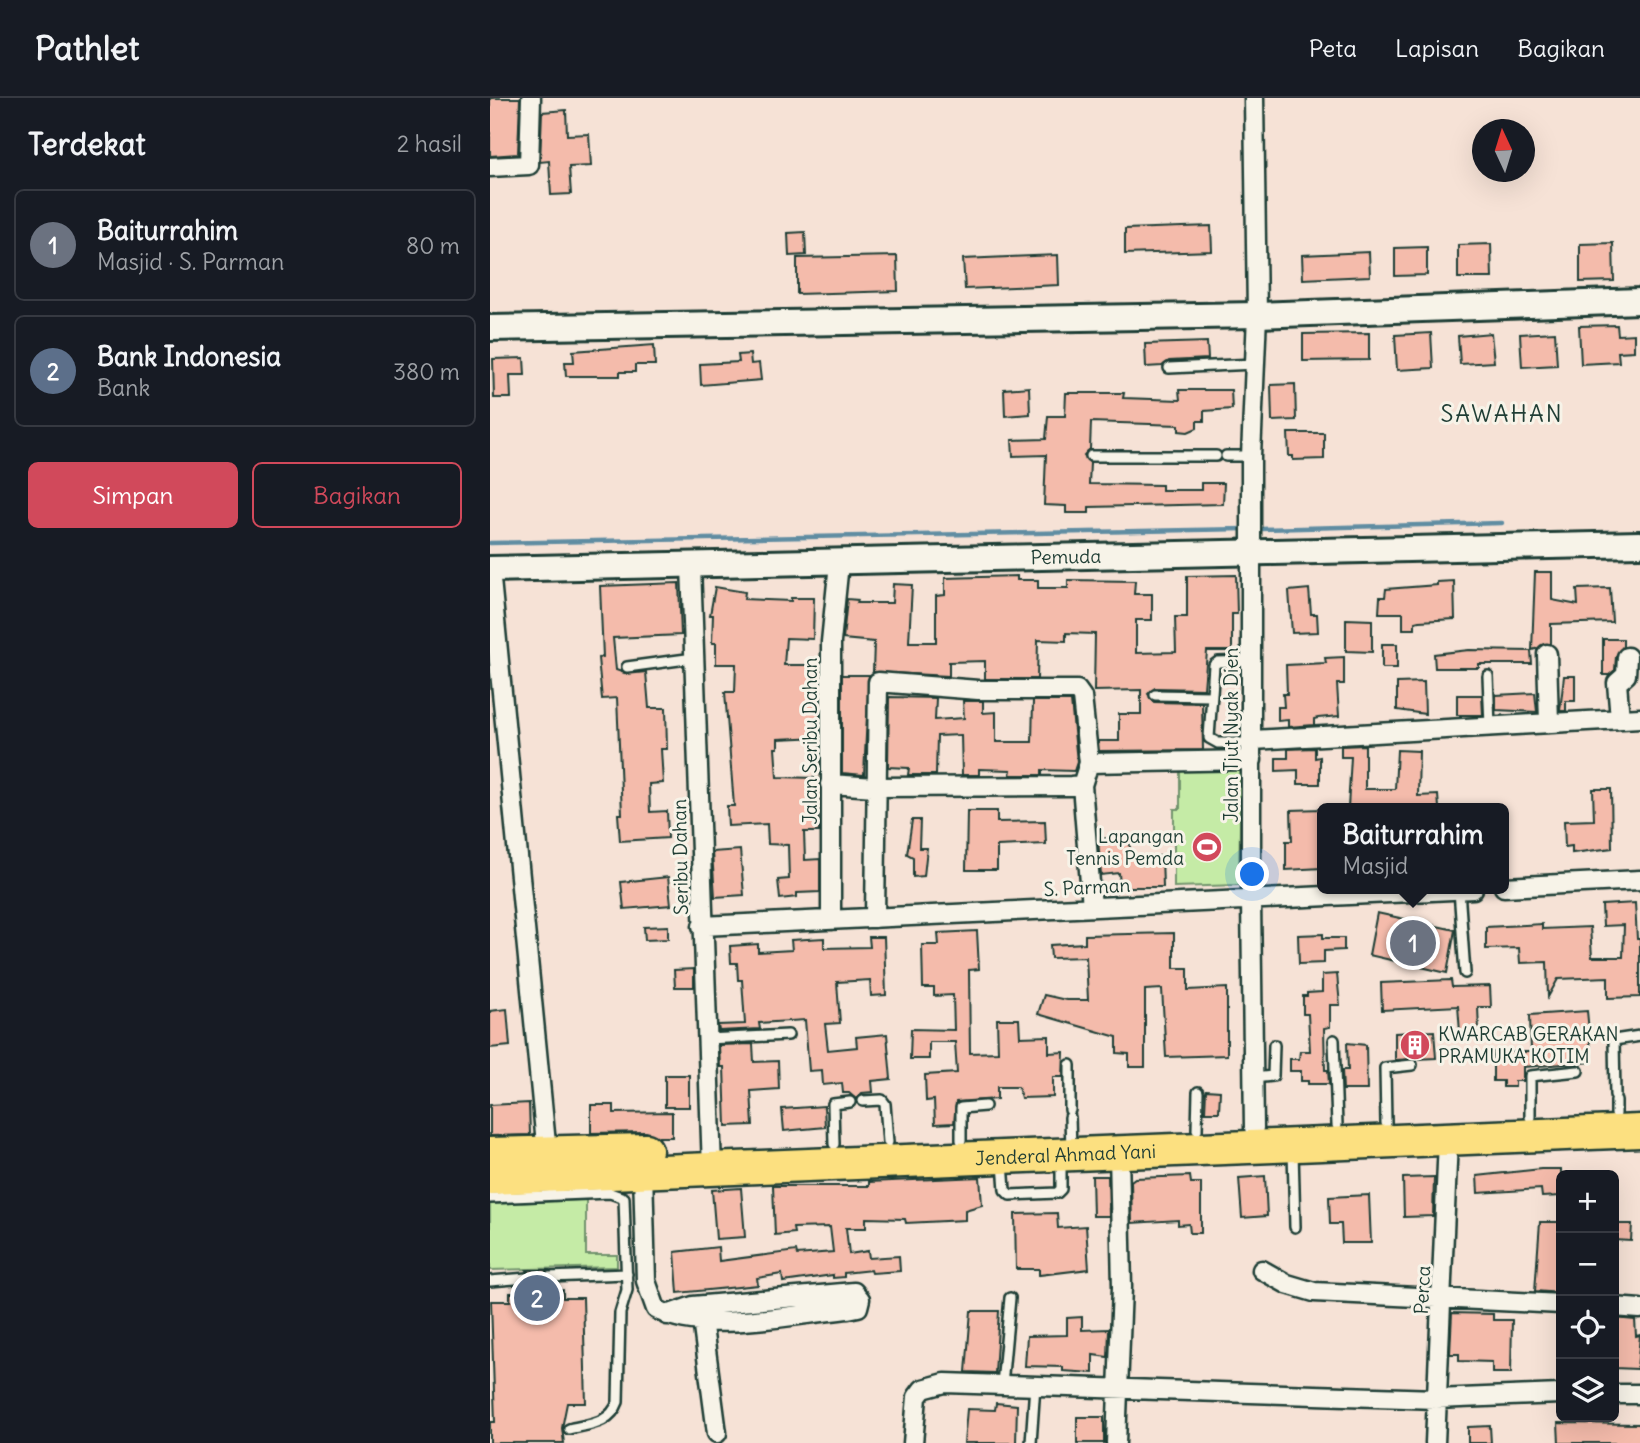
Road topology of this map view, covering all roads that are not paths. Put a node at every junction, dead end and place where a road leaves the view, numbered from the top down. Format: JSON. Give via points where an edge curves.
{"nodes":[{"id":1,"x":531,"y":98,"type":"edge"},
{"id":2,"x":1254,"y":98,"type":"edge"},
{"id":3,"x":490,"y":167,"type":"edge"},
{"id":4,"x":1640,"y":301,"type":"edge"},
{"id":5,"x":1257,"y":315,"type":"junction"},
{"id":6,"x":490,"y":328,"type":"edge"},
{"id":7,"x":1255,"y":364,"type":"junction"},
{"id":8,"x":1169,"y":368,"type":"dead end"},
{"id":9,"x":1091,"y":456,"type":"dead end"},
{"id":10,"x":1251,"y":456,"type":"junction"},
{"id":11,"x":1640,"y":544,"type":"edge"},
{"id":12,"x":1254,"y":553,"type":"junction"},
{"id":13,"x":839,"y":563,"type":"junction"},
{"id":14,"x":691,"y":565,"type":"junction"},
{"id":15,"x":490,"y":569,"type":"edge"},
{"id":16,"x":1547,"y":654,"type":"dead end"},
{"id":17,"x":1627,"y":657,"type":"dead end"},
{"id":18,"x":695,"y":658,"type":"junction"},
{"id":19,"x":1252,"y":661,"type":"junction"},
{"id":20,"x":626,"y":667,"type":"dead end"},
{"id":21,"x":1489,"y":676,"type":"dead end"},
{"id":22,"x":1155,"y":695,"type":"dead end"},
{"id":23,"x":1210,"y":696,"type":"junction"},
{"id":24,"x":1640,"y":718,"type":"edge"},
{"id":25,"x":1620,"y":719,"type":"junction"},
{"id":26,"x":1549,"y":723,"type":"junction"},
{"id":27,"x":1490,"y":726,"type":"junction"},
{"id":28,"x":1252,"y":748,"type":"junction"},
{"id":29,"x":1089,"y":763,"type":"junction"},
{"id":30,"x":830,"y":784,"type":"junction"},
{"id":31,"x":1083,"y":785,"type":"junction"},
{"id":32,"x":875,"y":787,"type":"junction"},
{"id":33,"x":1640,"y":880,"type":"edge"},
{"id":34,"x":1509,"y":887,"type":"edge"},
{"id":35,"x":1383,"y":894,"type":"edge"},
{"id":36,"x":1459,"y":894,"type":"edge"},
{"id":37,"x":1251,"y":901,"type":"junction"},
{"id":38,"x":1092,"y":907,"type":"junction"},
{"id":39,"x":875,"y":918,"type":"junction"},
{"id":40,"x":831,"y":920,"type":"junction"},
{"id":41,"x":702,"y":926,"type":"junction"},
{"id":42,"x":1465,"y":973,"type":"dead end"},
{"id":43,"x":788,"y":1035,"type":"dead end"},
{"id":44,"x":1640,"y":1036,"type":"edge"},
{"id":45,"x":707,"y":1039,"type":"junction"},
{"id":46,"x":1334,"y":1040,"type":"dead end"},
{"id":47,"x":1275,"y":1045,"type":"dead end"},
{"id":48,"x":1070,"y":1065,"type":"dead end"},
{"id":49,"x":1412,"y":1065,"type":"dead end"},
{"id":50,"x":1577,"y":1071,"type":"dead end"},
{"id":51,"x":1254,"y":1078,"type":"junction"},
{"id":52,"x":1198,"y":1092,"type":"dead end"},
{"id":53,"x":863,"y":1101,"type":"dead end"},
{"id":54,"x":850,"y":1102,"type":"dead end"},
{"id":55,"x":985,"y":1106,"type":"dead end"},
{"id":56,"x":1624,"y":1114,"type":"edge"},
{"id":57,"x":1530,"y":1117,"type":"junction"},
{"id":58,"x":1386,"y":1123,"type":"junction"},
{"id":59,"x":1337,"y":1125,"type":"junction"},
{"id":60,"x":1254,"y":1128,"type":"junction"},
{"id":61,"x":1198,"y":1130,"type":"junction"},
{"id":62,"x":1069,"y":1134,"type":"junction"},
{"id":63,"x":961,"y":1140,"type":"junction"},
{"id":64,"x":1448,"y":1140,"type":"junction"},
{"id":65,"x":888,"y":1142,"type":"junction"},
{"id":66,"x":834,"y":1144,"type":"junction"},
{"id":67,"x":1293,"y":1146,"type":"junction"},
{"id":68,"x":1119,"y":1153,"type":"junction"},
{"id":69,"x":490,"y":1154,"type":"edge"},
{"id":70,"x":547,"y":1154,"type":"junction"},
{"id":71,"x":711,"y":1159,"type":"junction"},
{"id":72,"x":490,"y":1178,"type":"edge"},
{"id":73,"x":630,"y":1179,"type":"junction"},
{"id":74,"x":490,"y":1198,"type":"edge"},
{"id":75,"x":1294,"y":1227,"type":"dead end"},
{"id":76,"x":1262,"y":1270,"type":"dead end"},
{"id":77,"x":627,"y":1274,"type":"junction"},
{"id":78,"x":527,"y":1278,"type":"dead end"},
{"id":79,"x":550,"y":1278,"type":"dead end"},
{"id":80,"x":490,"y":1280,"type":"edge"},
{"id":81,"x":1443,"y":1296,"type":"junction"},
{"id":82,"x":1010,"y":1298,"type":"dead end"},
{"id":83,"x":1556,"y":1304,"type":"edge"},
{"id":84,"x":1619,"y":1307,"type":"edge"},
{"id":85,"x":1640,"y":1309,"type":"edge"},
{"id":86,"x":702,"y":1314,"type":"junction"},
{"id":87,"x":1002,"y":1385,"type":"junction"},
{"id":88,"x":1035,"y":1385,"type":"junction"},
{"id":89,"x":1118,"y":1388,"type":"junction"},
{"id":90,"x":1556,"y":1394,"type":"edge"},
{"id":91,"x":1619,"y":1394,"type":"edge"},
{"id":92,"x":1640,"y":1394,"type":"edge"},
{"id":93,"x":1436,"y":1399,"type":"junction"},
{"id":94,"x":569,"y":1429,"type":"dead end"},
{"id":95,"x":718,"y":1433,"type":"dead end"},
{"id":96,"x":913,"y":1443,"type":"edge"},
{"id":97,"x":1031,"y":1443,"type":"edge"},
{"id":98,"x":1116,"y":1443,"type":"edge"},
{"id":99,"x":1435,"y":1443,"type":"edge"}],
"edges":[{"from":1,"to":3,"type":"street","via":[[529,165]]},
{"from":2,"to":5,"type":"street","name":"Jalan Tjut Nyak Dien"},
{"from":4,"to":5,"type":"street"},
{"from":5,"to":6,"type":"street"},
{"from":5,"to":7,"type":"street","name":"Jalan Tjut Nyak Dien"},
{"from":7,"to":8,"type":"lane"},
{"from":7,"to":10,"type":"street","name":"Jalan Tjut Nyak Dien"},
{"from":9,"to":10,"type":"lane"},
{"from":10,"to":12,"type":"street","name":"Jalan Tjut Nyak Dien"},
{"from":11,"to":12,"type":"street","name":"Pemuda"},
{"from":12,"to":13,"type":"street","name":"Pemuda"},
{"from":12,"to":19,"type":"street","name":"Jalan Tjut Nyak Dien"},
{"from":13,"to":14,"type":"street","name":"Pemuda"},
{"from":13,"to":30,"type":"street","name":"Jalan Seribu Dahan","via":[[831,642]]},
{"from":14,"to":15,"type":"street","name":"Pemuda"},
{"from":14,"to":18,"type":"street","name":"Seribu Dahan"},
{"from":15,"to":70,"type":"street"},
{"from":16,"to":26,"type":"street"},
{"from":17,"to":25,"type":"street","via":[[1626,675],[1617,683]]},
{"from":18,"to":20,"type":"lane"},
{"from":18,"to":41,"type":"street","name":"Seribu Dahan"},
{"from":19,"to":23,"type":"lane","via":[[1213,664]]},
{"from":19,"to":28,"type":"street","name":"Jalan Tjut Nyak Dien"},
{"from":21,"to":27,"type":"lane"},
{"from":22,"to":23,"type":"lane"},
{"from":23,"to":28,"type":"lane","via":[[1209,738]]},
{"from":24,"to":25,"type":"street"},
{"from":25,"to":26,"type":"street"},
{"from":26,"to":27,"type":"street"},
{"from":27,"to":28,"type":"street"},
{"from":28,"to":29,"type":"street"},
{"from":28,"to":37,"type":"street","name":"Jalan Tjut Nyak Dien"},
{"from":29,"to":31,"type":"street"},
{"from":29,"to":32,"type":"street","via":[[1082,697],[1077,690],[978,690],[884,680],[876,688]]},
{"from":30,"to":32,"type":"street"},
{"from":30,"to":40,"type":"street","name":"Jalan Seribu Dahan"},
{"from":31,"to":32,"type":"street"},
{"from":31,"to":38,"type":"street"},
{"from":32,"to":39,"type":"street"},
{"from":33,"to":34,"type":"street"},
{"from":35,"to":37,"type":"street","name":"S. Parman"},
{"from":36,"to":42,"type":"lane"},
{"from":37,"to":38,"type":"street","name":"S. Parman"},
{"from":37,"to":51,"type":"street","name":"Jalan Tjut Nyak Dien"},
{"from":38,"to":39,"type":"street","name":"S. Parman"},
{"from":39,"to":40,"type":"street","name":"S. Parman"},
{"from":40,"to":41,"type":"street","name":"S. Parman"},
{"from":41,"to":45,"type":"street","name":"Seribu Dahan"},
{"from":43,"to":45,"type":"lane"},
{"from":44,"to":56,"type":"lane","via":[[1614,1040]]},
{"from":45,"to":71,"type":"street","name":"Seribu Dahan"},
{"from":46,"to":59,"type":"lane"},
{"from":47,"to":51,"type":"lane","via":[[1273,1076]]},
{"from":48,"to":62,"type":"lane"},
{"from":49,"to":58,"type":"lane","via":[[1385,1068]]},
{"from":50,"to":57,"type":"lane","via":[[1530,1076]]},
{"from":51,"to":60,"type":"street","name":"Jalan Tjut Nyak Dien"},
{"from":52,"to":61,"type":"lane"},
{"from":53,"to":65,"type":"lane","via":[[882,1100],[885,1104]]},
{"from":54,"to":66,"type":"lane","via":[[833,1104]]},
{"from":55,"to":63,"type":"lane","via":[[961,1108]]},
{"from":56,"to":57,"type":"highway","name":"Jenderal Ahmad Yani"},
{"from":56,"to":64,"type":"highway","name":"Jenderal Ahmad Yani"},
{"from":57,"to":58,"type":"highway","name":"Jenderal Ahmad Yani"},
{"from":58,"to":59,"type":"highway","name":"Jenderal Ahmad Yani"},
{"from":59,"to":60,"type":"highway","name":"Jenderal Ahmad Yani"},
{"from":60,"to":61,"type":"highway","name":"Jenderal Ahmad Yani"},
{"from":61,"to":62,"type":"highway","name":"Jenderal Ahmad Yani"},
{"from":62,"to":63,"type":"highway","name":"Jenderal Ahmad Yani"},
{"from":62,"to":68,"type":"highway","name":"Jenderal Ahmad Yani"},
{"from":62,"to":71,"type":"highway","name":"Jenderal Ahmad Yani","via":[[1003,1158]]},
{"from":63,"to":65,"type":"highway","name":"Jenderal Ahmad Yani"},
{"from":64,"to":67,"type":"highway","name":"Jenderal Ahmad Yani"},
{"from":64,"to":81,"type":"street","name":"Perca"},
{"from":65,"to":66,"type":"highway","name":"Jenderal Ahmad Yani"},
{"from":66,"to":71,"type":"highway","name":"Jenderal Ahmad Yani"},
{"from":67,"to":68,"type":"highway","name":"Jenderal Ahmad Yani"},
{"from":67,"to":75,"type":"lane"},
{"from":68,"to":89,"type":"street","via":[[1122,1287]]},
{"from":69,"to":70,"type":"highway","name":"Jenderal Ahmad Yani"},
{"from":70,"to":71,"type":"highway","name":"Jenderal Ahmad Yani"},
{"from":71,"to":73,"type":"highway","name":"Jenderal Ahmad Yani"},
{"from":72,"to":73,"type":"highway","name":"Jenderal Ahmad Yani"},
{"from":73,"to":74,"type":"lane"},
{"from":73,"to":77,"type":"lane","via":[[624,1198]]},
{"from":73,"to":86,"type":"street","via":[[649,1297],[656,1309],[667,1315]]},
{"from":76,"to":81,"type":"street","via":[[1314,1292]]},
{"from":77,"to":79,"type":"lane"},
{"from":77,"to":94,"type":"lane","via":[[620,1312],[618,1402],[614,1412],[600,1422]]},
{"from":78,"to":80,"type":"lane"},
{"from":81,"to":83,"type":"street"},
{"from":81,"to":93,"type":"street","name":"Perca"},
{"from":82,"to":87,"type":"lane"},
{"from":84,"to":85,"type":"street"},
{"from":86,"to":86,"type":"street","via":[[854,1292],[860,1299],[858,1307],[848,1309]]},
{"from":86,"to":95,"type":"street"},
{"from":87,"to":88,"type":"street"},
{"from":87,"to":96,"type":"street","via":[[945,1383],[923,1389],[917,1397]]},
{"from":88,"to":89,"type":"street"},
{"from":88,"to":97,"type":"lane"},
{"from":89,"to":93,"type":"street"},
{"from":89,"to":98,"type":"street"},
{"from":90,"to":93,"type":"street"},
{"from":91,"to":92,"type":"street"},
{"from":93,"to":99,"type":"street","name":"Perca"}]}
